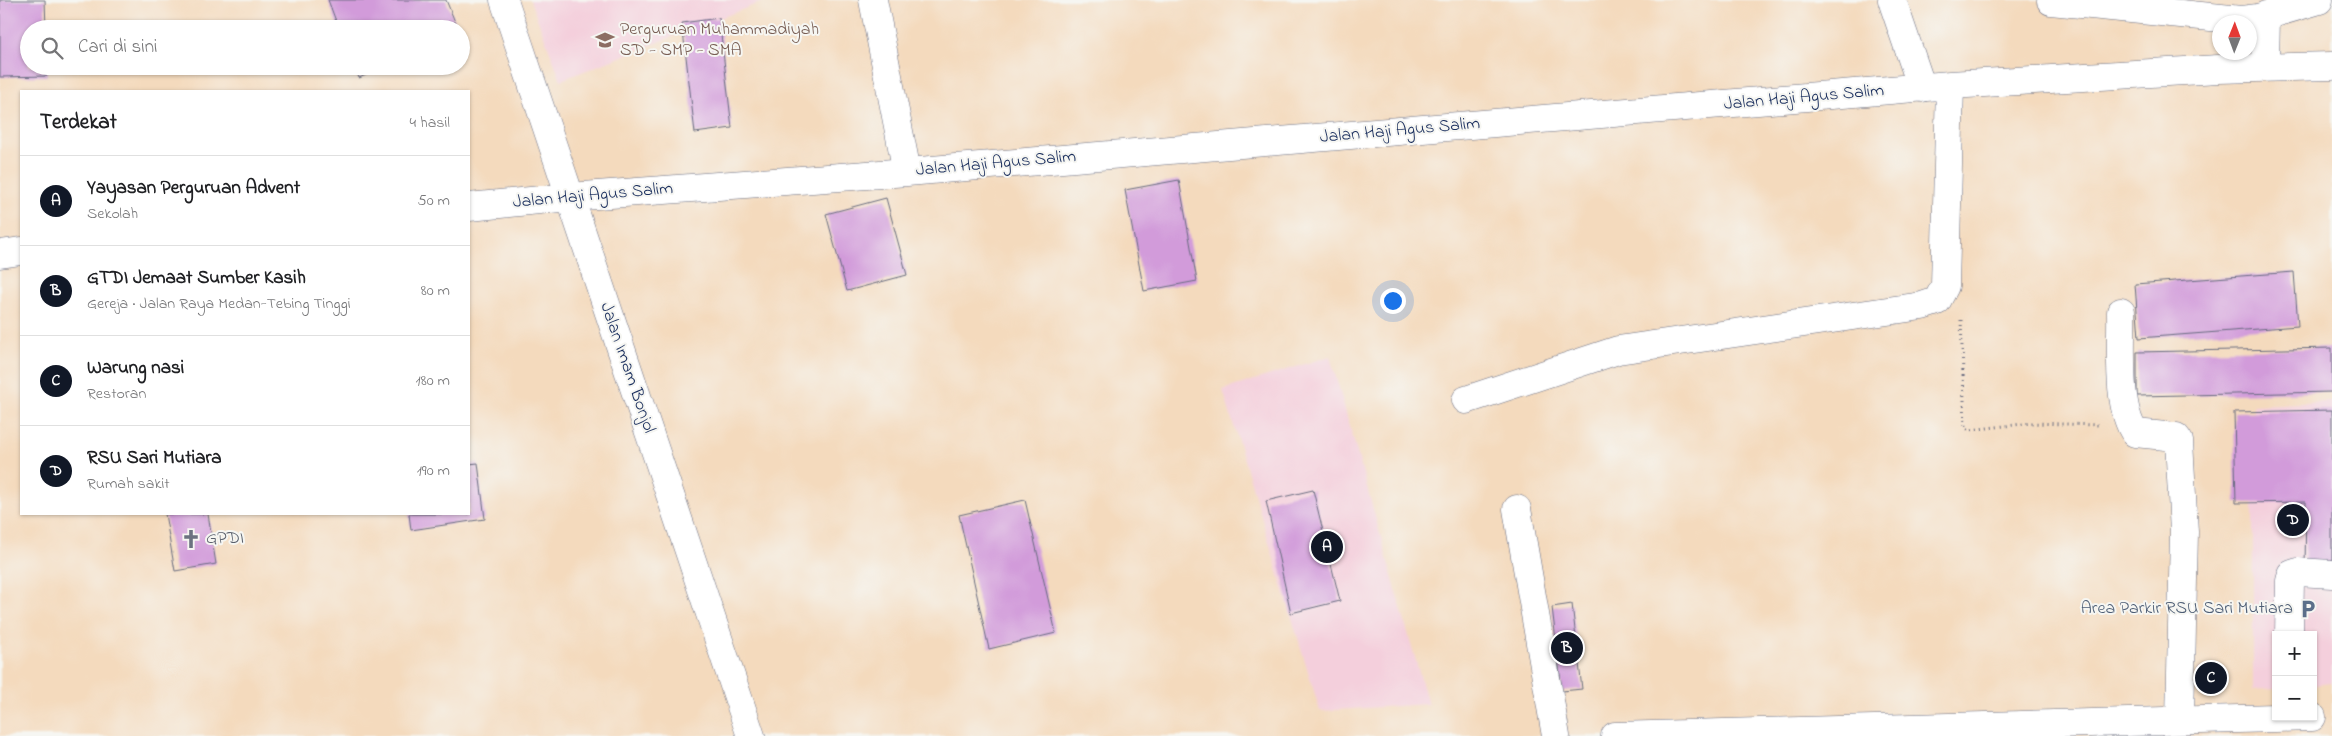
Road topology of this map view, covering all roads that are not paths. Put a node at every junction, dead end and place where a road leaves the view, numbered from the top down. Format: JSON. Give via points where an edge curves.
{"nodes":[{"id":1,"x":504,"y":0,"type":"edge"},
{"id":2,"x":873,"y":0,"type":"edge"},
{"id":3,"x":1892,"y":0,"type":"edge"},
{"id":4,"x":2319,"y":0,"type":"edge"},
{"id":5,"x":2051,"y":1,"type":"edge"},
{"id":6,"x":2265,"y":39,"type":"junction"},
{"id":7,"x":2332,"y":66,"type":"edge"},
{"id":8,"x":1950,"y":85,"type":"junction"},
{"id":9,"x":1922,"y":88,"type":"junction"},
{"id":10,"x":907,"y":172,"type":"junction"},
{"id":11,"x":570,"y":197,"type":"junction"},
{"id":12,"x":470,"y":207,"type":"edge"},
{"id":13,"x":20,"y":252,"type":"edge"},
{"id":14,"x":0,"y":254,"type":"edge"},
{"id":15,"x":2121,"y":312,"type":"dead end"},
{"id":16,"x":1466,"y":400,"type":"dead end"},
{"id":17,"x":1517,"y":509,"type":"dead end"},
{"id":18,"x":2332,"y":574,"type":"edge"},
{"id":19,"x":2289,"y":631,"type":"edge"},
{"id":20,"x":2317,"y":717,"type":"edge"},
{"id":21,"x":2332,"y":717,"type":"edge"},
{"id":22,"x":2272,"y":718,"type":"edge"},
{"id":23,"x":2180,"y":720,"type":"junction"},
{"id":24,"x":751,"y":736,"type":"edge"},
{"id":25,"x":1556,"y":736,"type":"edge"},
{"id":26,"x":1615,"y":736,"type":"edge"}],
"edges":[{"from":1,"to":11,"type":"main road","name":"Jalan Imam Bonjol"},
{"from":2,"to":10,"type":"main road"},
{"from":3,"to":9,"type":"main road"},
{"from":4,"to":6,"type":"main road"},
{"from":5,"to":6,"type":"main road","via":[[2241,20]]},
{"from":6,"to":7,"type":"main road","name":"Jalan Haji Agus Salim"},
{"from":6,"to":8,"type":"main road","name":"Jalan Haji Agus Salim"},
{"from":8,"to":9,"type":"main road","name":"Jalan Haji Agus Salim"},
{"from":8,"to":16,"type":"main road","via":[[1945,286],[1937,301],[1922,306],[1618,350]]},
{"from":9,"to":10,"type":"main road","name":"Jalan Haji Agus Salim"},
{"from":10,"to":11,"type":"main road","name":"Jalan Haji Agus Salim"},
{"from":11,"to":12,"type":"main road","name":"Jalan Haji Agus Salim"},
{"from":11,"to":24,"type":"main road","name":"Jalan Imam Bonjol"},
{"from":13,"to":14,"type":"main road"},
{"from":15,"to":23,"type":"main road","via":[[2124,403],[2128,423],[2135,433],[2176,437],[2179,441],[2184,532]]},
{"from":17,"to":25,"type":"main road"},
{"from":18,"to":19,"type":"main road","via":[[2292,574]]},
{"from":20,"to":21,"type":"main road"},
{"from":22,"to":23,"type":"main road"},
{"from":23,"to":26,"type":"main road"}]}
